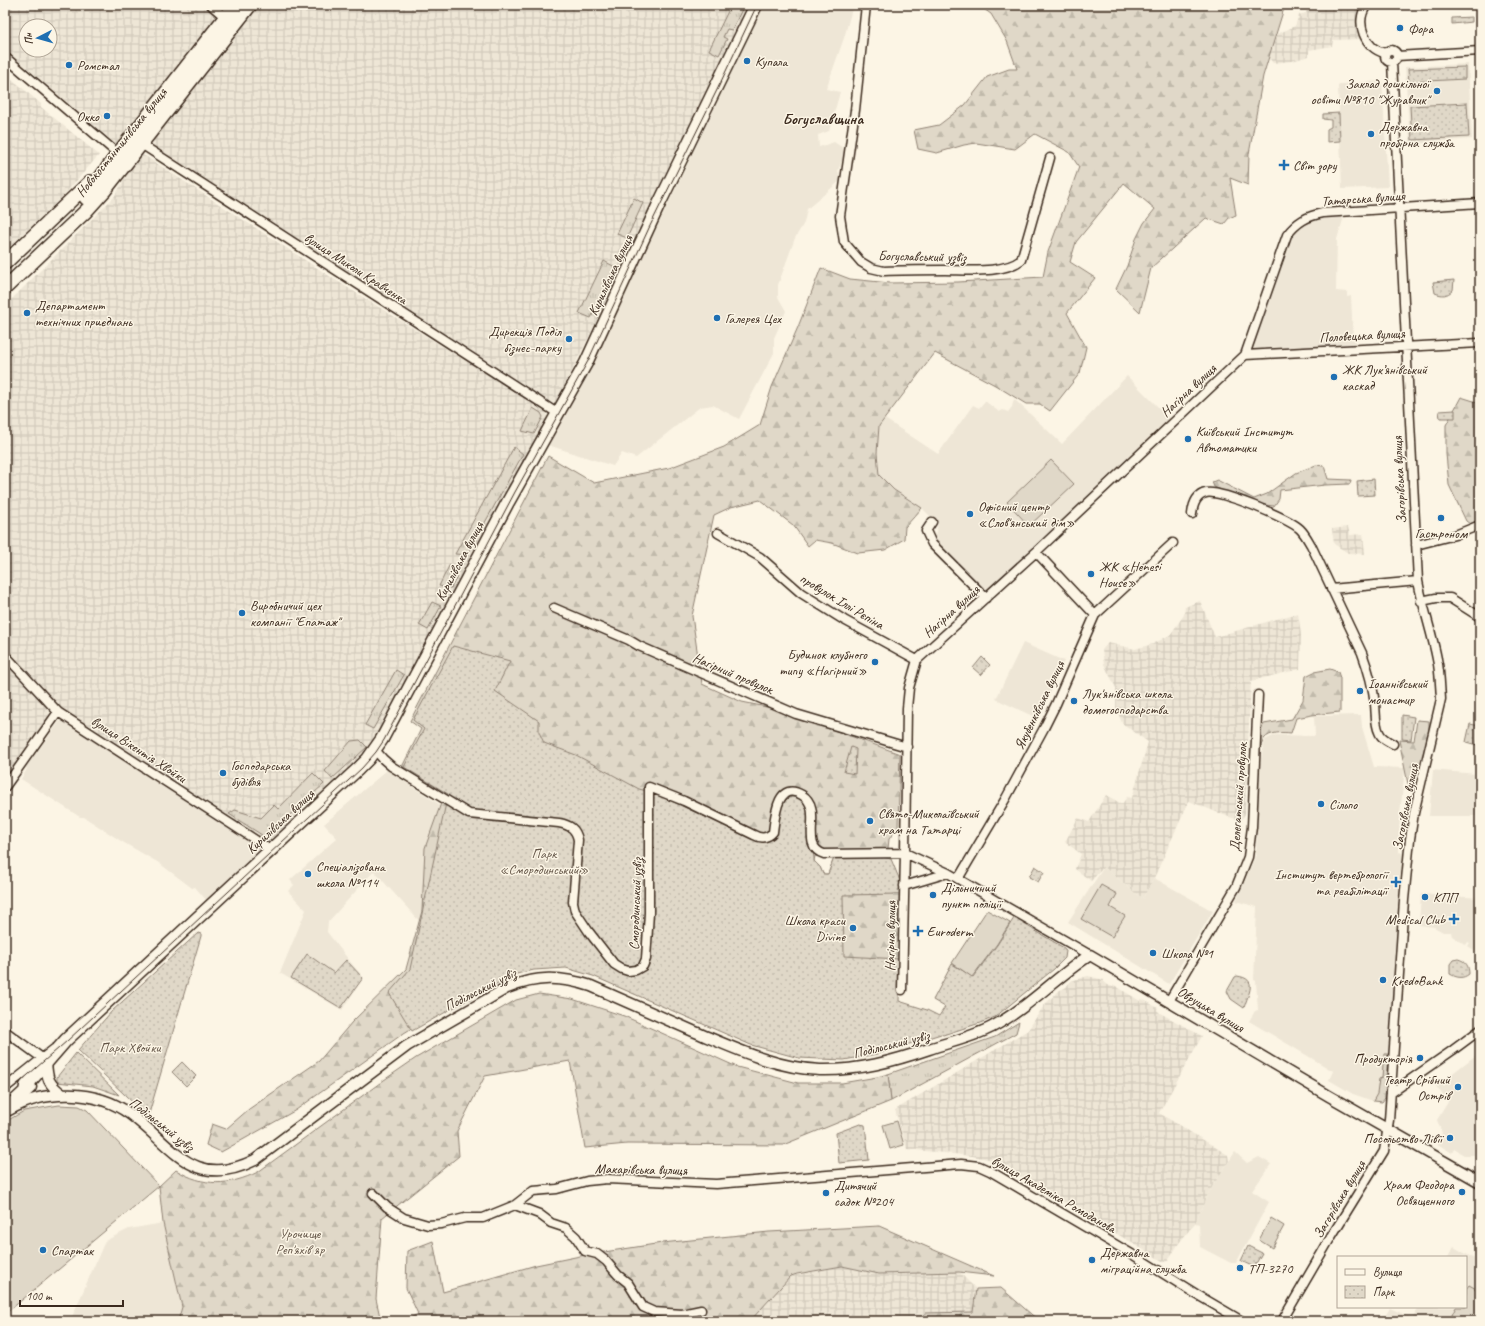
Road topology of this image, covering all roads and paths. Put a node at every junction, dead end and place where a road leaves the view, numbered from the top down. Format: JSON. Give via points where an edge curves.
{"nodes":[{"id":1,"x":211,"y":5,"type":"edge"},
{"id":2,"x":236,"y":5,"type":"edge"},
{"id":3,"x":250,"y":5,"type":"edge"},
{"id":4,"x":756,"y":5,"type":"edge"},
{"id":5,"x":866,"y":5,"type":"edge"},
{"id":6,"x":1364,"y":6,"type":"edge"},
{"id":7,"x":226,"y":18,"type":"junction"},
{"id":8,"x":1480,"y":51,"type":"edge"},
{"id":9,"x":5,"y":58,"type":"edge"},
{"id":10,"x":1394,"y":59,"type":"junction"},
{"id":11,"x":141,"y":144,"type":"junction"},
{"id":12,"x":1050,"y":158,"type":"dead end"},
{"id":13,"x":117,"y":162,"type":"junction"},
{"id":14,"x":1480,"y":203,"type":"edge"},
{"id":15,"x":1399,"y":209,"type":"junction"},
{"id":16,"x":5,"y":263,"type":"edge"},
{"id":17,"x":26,"y":263,"type":"junction"},
{"id":18,"x":5,"y":276,"type":"edge"},
{"id":19,"x":5,"y":288,"type":"edge"},
{"id":20,"x":5,"y":299,"type":"edge"},
{"id":21,"x":1480,"y":343,"type":"edge"},
{"id":22,"x":1405,"y":346,"type":"junction"},
{"id":23,"x":1245,"y":354,"type":"junction"},
{"id":24,"x":557,"y":413,"type":"junction"},
{"id":25,"x":1192,"y":514,"type":"dead end"},
{"id":26,"x":932,"y":522,"type":"dead end"},
{"id":27,"x":1480,"y":525,"type":"edge"},
{"id":28,"x":718,"y":533,"type":"dead end"},
{"id":29,"x":1173,"y":543,"type":"dead end"},
{"id":30,"x":1416,"y":545,"type":"junction"},
{"id":31,"x":1036,"y":552,"type":"junction"},
{"id":32,"x":1418,"y":581,"type":"junction"},
{"id":33,"x":1331,"y":589,"type":"junction"},
{"id":34,"x":986,"y":598,"type":"junction"},
{"id":35,"x":1421,"y":601,"type":"junction"},
{"id":36,"x":554,"y":608,"type":"dead end"},
{"id":37,"x":1095,"y":615,"type":"junction"},
{"id":38,"x":1480,"y":617,"type":"edge"},
{"id":39,"x":5,"y":655,"type":"edge"},
{"id":40,"x":917,"y":660,"type":"junction"},
{"id":41,"x":1258,"y":695,"type":"dead end"},
{"id":42,"x":58,"y":712,"type":"junction"},
{"id":43,"x":1393,"y":744,"type":"dead end"},
{"id":44,"x":907,"y":747,"type":"junction"},
{"id":45,"x":375,"y":750,"type":"junction"},
{"id":46,"x":5,"y":787,"type":"edge"},
{"id":47,"x":271,"y":850,"type":"junction"},
{"id":48,"x":905,"y":853,"type":"junction"},
{"id":49,"x":948,"y":874,"type":"junction"},
{"id":50,"x":958,"y":879,"type":"junction"},
{"id":51,"x":904,"y":886,"type":"junction"},
{"id":52,"x":1090,"y":955,"type":"junction"},
{"id":53,"x":902,"y":990,"type":"dead end"},
{"id":54,"x":1169,"y":1000,"type":"junction"},
{"id":55,"x":5,"y":1030,"type":"edge"},
{"id":56,"x":1480,"y":1030,"type":"edge"},
{"id":57,"x":44,"y":1060,"type":"junction"},
{"id":58,"x":5,"y":1088,"type":"edge"},
{"id":59,"x":1391,"y":1093,"type":"junction"},
{"id":60,"x":63,"y":1095,"type":"junction"},
{"id":61,"x":5,"y":1111,"type":"edge"},
{"id":62,"x":1388,"y":1130,"type":"junction"},
{"id":63,"x":1458,"y":1170,"type":"junction"},
{"id":64,"x":1480,"y":1174,"type":"edge"},
{"id":65,"x":736,"y":1182,"type":"joint"},
{"id":66,"x":1480,"y":1182,"type":"edge"},
{"id":67,"x":373,"y":1193,"type":"dead end"},
{"id":68,"x":515,"y":1205,"type":"junction"},
{"id":69,"x":701,"y":1310,"type":"dead end"},
{"id":70,"x":1242,"y":1321,"type":"edge"},
{"id":71,"x":1282,"y":1321,"type":"edge"}],
"edges":[{"from":1,"to":7,"type":"street"},
{"from":2,"to":7,"type":"main road","name":"Новокостянтинівська вулиця"},
{"from":3,"to":11,"type":"main road","name":"Новокостянтинівська вулиця"},
{"from":4,"to":24,"type":"main road","name":"Кирилівська вулиця","via":[[659,204],[586,363]]},
{"from":5,"to":12,"type":"street","name":"Богуславський узвіз","via":[[840,216],[844,242],[861,262],[884,271],[991,269],[1016,264],[1021,260]]},
{"from":6,"to":10,"type":"street","via":[[1362,24],[1366,40],[1379,52],[1396,52]]},
{"from":7,"to":13,"type":"main road","name":"Новокостянтинівська вулиця"},
{"from":8,"to":10,"type":"street"},
{"from":9,"to":13,"type":"street"},
{"from":10,"to":15,"type":"street","name":"Загорівська вулиця"},
{"from":11,"to":13,"type":"main road","name":"Новокостянтинівська вулиця"},
{"from":11,"to":24,"type":"street","name":"вулиця Миколи Кравченка"},
{"from":13,"to":16,"type":"main road","via":[[98,174]]},
{"from":13,"to":17,"type":"main road","name":"Новокостянтинівська вулиця","via":[[86,211]]},
{"from":13,"to":20,"type":"main road","via":[[118,179],[92,216]]},
{"from":14,"to":15,"type":"street","name":"Татарська вулиця"},
{"from":15,"to":22,"type":"street","name":"Загорівська вулиця"},
{"from":15,"to":23,"type":"street","name":"Татарська вулиця","via":[[1323,213],[1298,222],[1287,235]]},
{"from":17,"to":18,"type":"main road","name":"Новокостянтинівська вулиця"},
{"from":17,"to":19,"type":"main road","name":"Новокостянтинівська вулиця"},
{"from":21,"to":22,"type":"street","name":"Половецька вулиця"},
{"from":22,"to":23,"type":"street","name":"Половецька вулиця"},
{"from":22,"to":30,"type":"street","name":"Загорівська вулиця"},
{"from":23,"to":31,"type":"street","name":"Нагірна вулиця"},
{"from":24,"to":45,"type":"main road","name":"Кирилівська вулиця"},
{"from":25,"to":33,"type":"street","via":[[1194,504],[1200,496],[1214,492],[1290,522],[1301,530],[1311,545]]},
{"from":26,"to":34,"type":"street","via":[[926,531],[932,544]]},
{"from":27,"to":30,"type":"street","via":[[1455,535]]},
{"from":28,"to":40,"type":"street","name":"провулок Іллі Рєпіна","via":[[760,557],[801,593]]},
{"from":29,"to":37,"type":"street"},
{"from":30,"to":32,"type":"street","name":"Загорівська вулиця"},
{"from":31,"to":34,"type":"street","name":"Нагірна вулиця"},
{"from":31,"to":37,"type":"street"},
{"from":32,"to":33,"type":"street"},
{"from":32,"to":35,"type":"street","name":"Загорівська вулиця"},
{"from":33,"to":43,"type":"street","via":[[1368,668],[1380,736]]},
{"from":34,"to":40,"type":"street","name":"Нагірна вулиця"},
{"from":35,"to":38,"type":"street","via":[[1450,598]]},
{"from":35,"to":59,"type":"street","name":"Загорівська вулиця","via":[[1437,658],[1441,699],[1410,839]]},
{"from":36,"to":44,"type":"street","name":"Нагірний провулок","via":[[796,714]]},
{"from":37,"to":50,"type":"street","name":"Якубенківська вулиця","via":[[1044,728]]},
{"from":39,"to":42,"type":"street","name":"вулиця Вікентія Хвойки"},
{"from":40,"to":44,"type":"street","name":"Нагірна вулиця","via":[[909,688]]},
{"from":41,"to":54,"type":"street","name":"Делегатський провулок","via":[[1252,826],[1248,857],[1236,888]]},
{"from":42,"to":46,"type":"street"},
{"from":42,"to":47,"type":"street","name":"вулиця Вікентія Хвойки"},
{"from":44,"to":48,"type":"street","name":"Нагірна вулиця"},
{"from":45,"to":47,"type":"main road","name":"Кирилівська вулиця"},
{"from":45,"to":48,"type":"street","name":"Смородинський узвіз","via":[[391,766],[469,814],[559,823],[573,828],[578,840],[573,897],[575,911],[614,964],[628,971],[643,966],[646,959],[649,913],[649,788],[684,801],[754,836],[763,838],[773,832],[778,801],[784,795],[796,792],[804,796],[810,805],[812,842],[818,852]]},
{"from":47,"to":57,"type":"main road","name":"Кирилівська вулиця"},
{"from":48,"to":49,"type":"street","name":"Овруцька вулиця"},
{"from":48,"to":51,"type":"street","name":"Нагірна вулиця"},
{"from":49,"to":50,"type":"street","name":"Овруцька вулиця"},
{"from":49,"to":51,"type":"street"},
{"from":50,"to":52,"type":"street","name":"Овруцька вулиця"},
{"from":51,"to":53,"type":"street","name":"Нагірна вулиця"},
{"from":52,"to":54,"type":"street","name":"Овруцька вулиця"},
{"from":52,"to":60,"type":"street","name":"Подільський узвіз","via":[[1019,1010],[991,1027],[920,1052],[878,1064],[842,1070],[798,1068],[771,1062],[573,980],[539,978],[522,982],[507,988],[407,1046],[255,1160],[228,1170],[213,1170],[184,1161],[130,1114],[114,1105],[95,1098]]},
{"from":54,"to":62,"type":"street","name":"Овруцька вулиця"},
{"from":55,"to":57,"type":"street"},
{"from":56,"to":59,"type":"street"},
{"from":57,"to":58,"type":"street","name":"Кирилівська вулиця"},
{"from":57,"to":60,"type":"street","via":[[50,1084]]},
{"from":57,"to":61,"type":"main road","name":"Кирилівська вулиця","via":[[34,1078],[26,1086],[25,1092]]},
{"from":59,"to":62,"type":"street","name":"Загорівська вулиця"},
{"from":60,"to":61,"type":"street","name":"Подільський узвіз","via":[[34,1098]]},
{"from":62,"to":63,"type":"street","name":"Овруцька вулиця"},
{"from":62,"to":71,"type":"street","name":"Загорівська вулиця","via":[[1384,1151]]},
{"from":63,"to":64,"type":"street","name":"Овруцька вулиця"},
{"from":63,"to":66,"type":"street","name":"Овруцька вулиця"},
{"from":65,"to":68,"type":"street","name":"Макарівська вулиця","via":[[716,1184],[606,1179],[533,1191]]},
{"from":65,"to":70,"type":"street","name":"вулиця Академіка Ромоданова","via":[[961,1164],[979,1166]]},
{"from":67,"to":68,"type":"street","name":"Макарівська вулиця","via":[[387,1207],[404,1218],[428,1225],[465,1218],[483,1218]]},
{"from":68,"to":69,"type":"street","via":[[566,1228],[585,1250],[598,1254],[628,1283],[643,1307],[654,1312],[682,1314]]}]}
